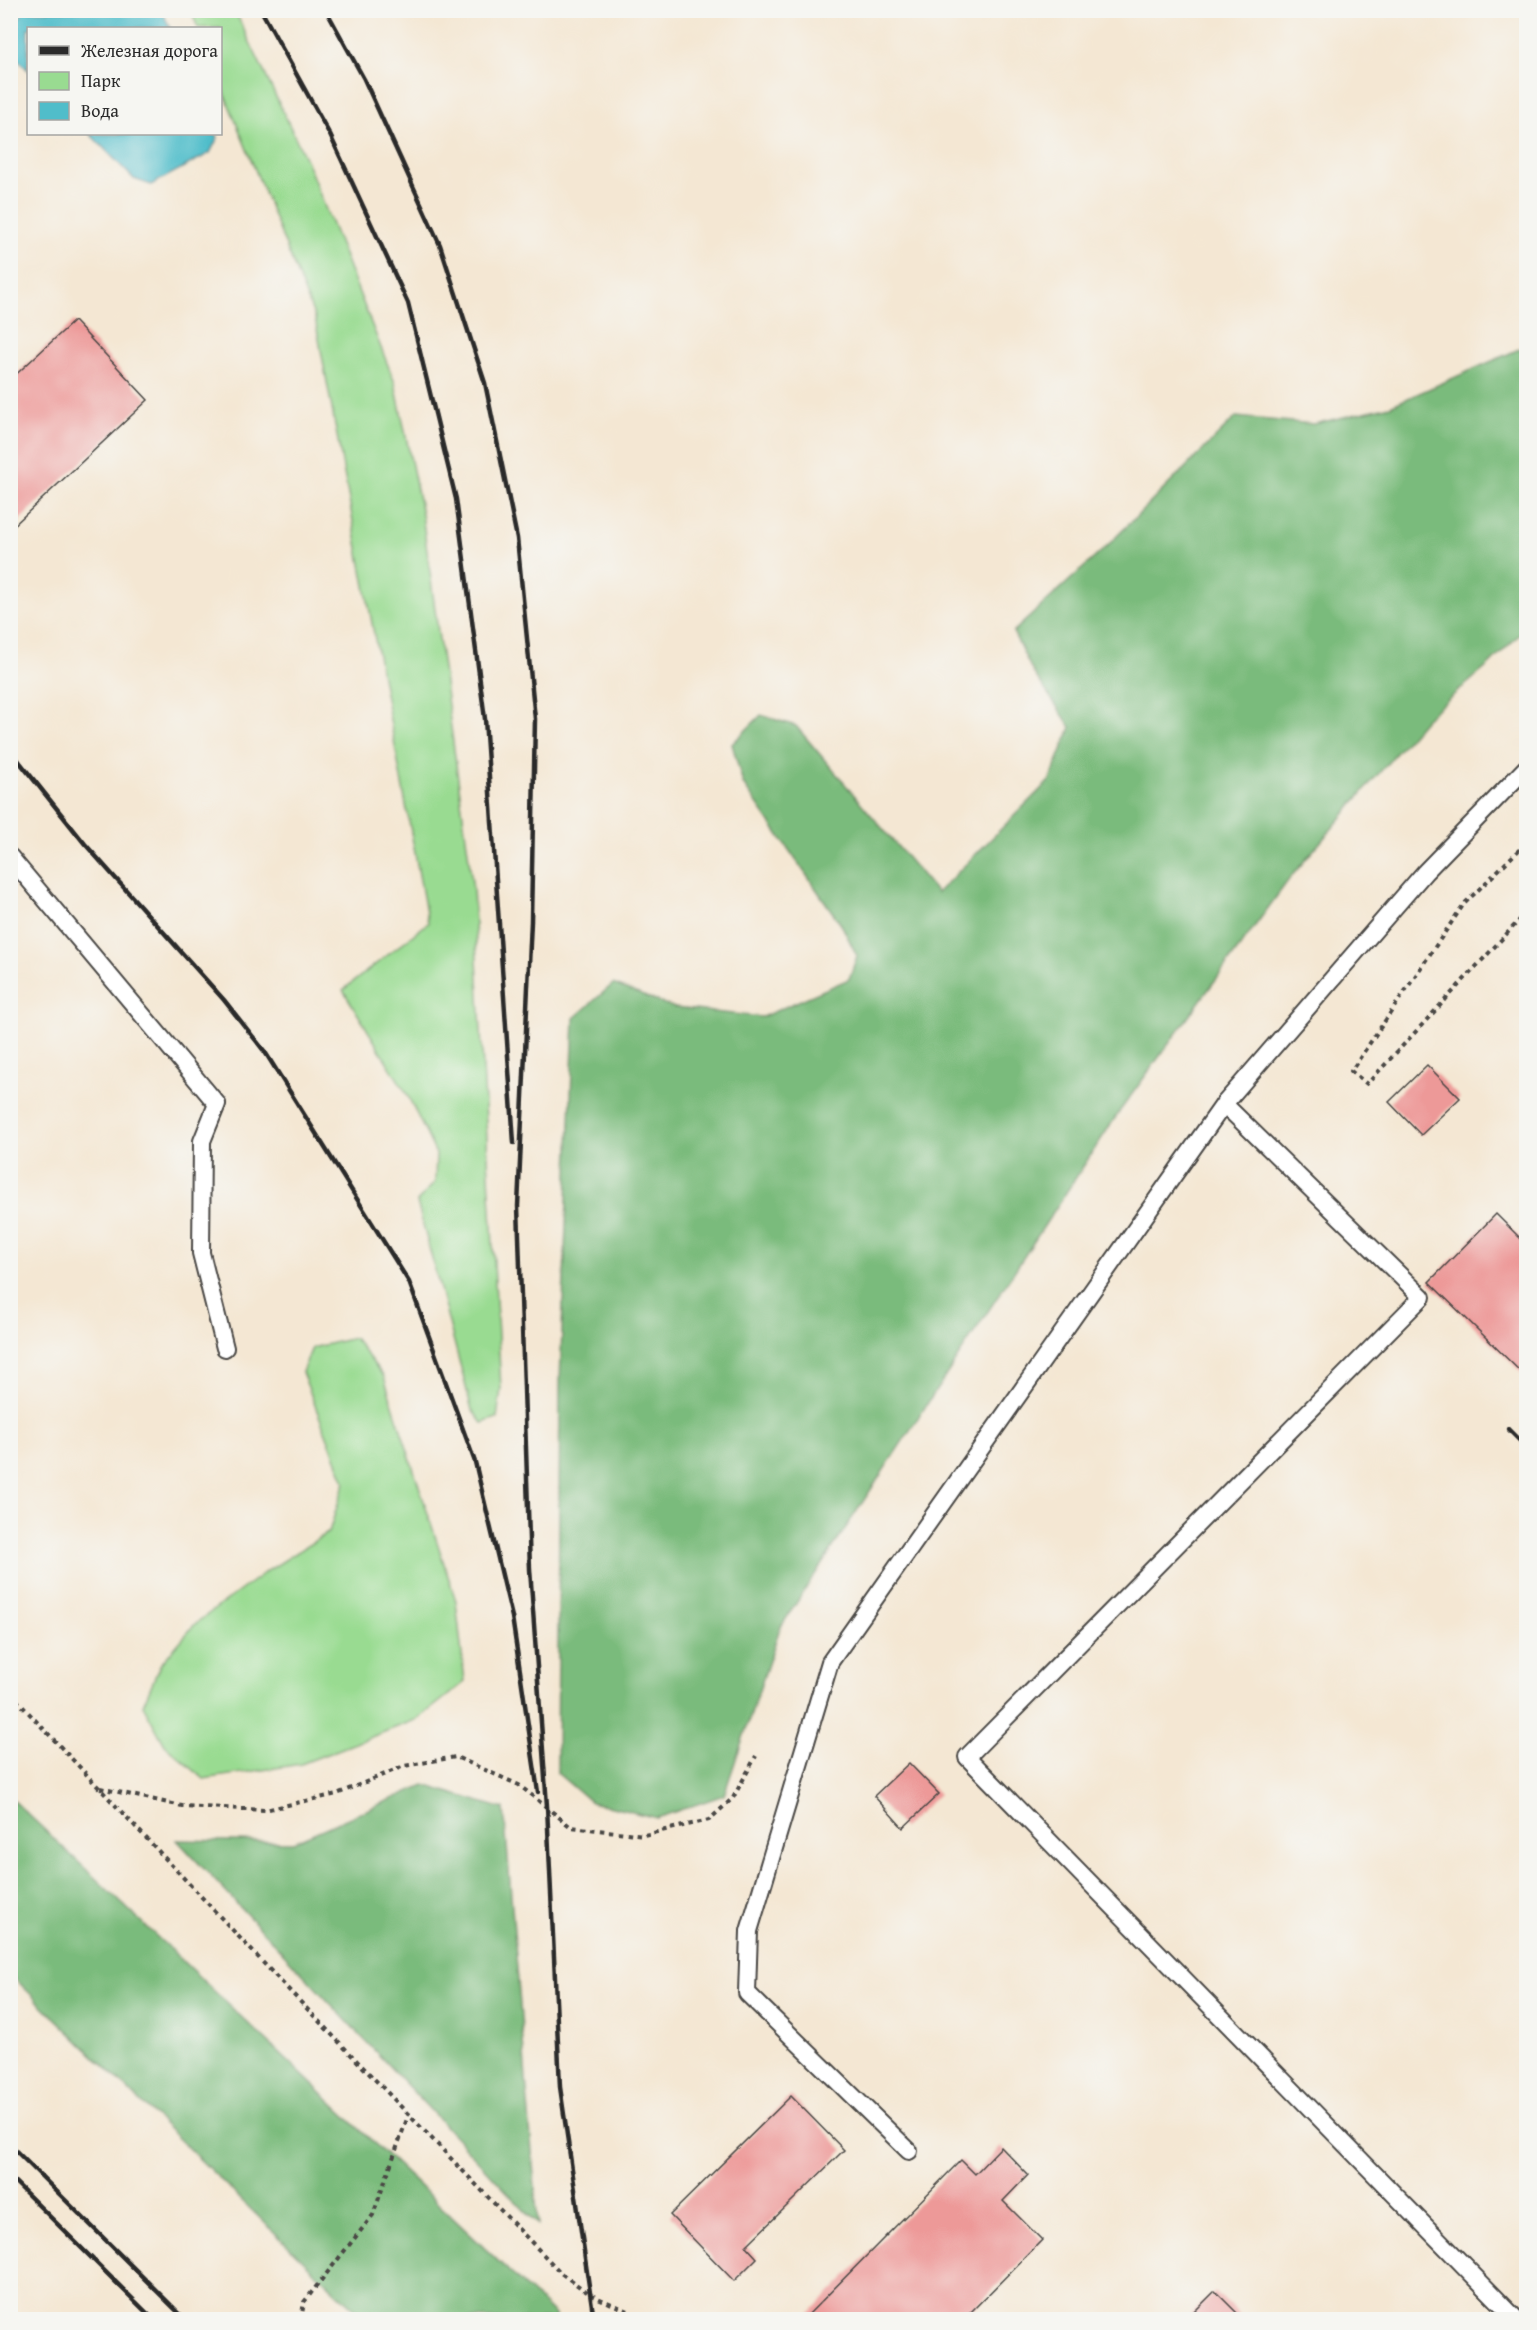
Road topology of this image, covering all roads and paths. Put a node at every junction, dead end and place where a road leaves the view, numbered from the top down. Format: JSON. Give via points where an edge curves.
{"nodes":[{"id":1,"x":1527,"y":768,"type":"edge"},
{"id":2,"x":1527,"y":843,"type":"edge"},
{"id":3,"x":10,"y":857,"type":"edge"},
{"id":4,"x":1527,"y":913,"type":"edge"},
{"id":5,"x":1224,"y":1104,"type":"junction"},
{"id":6,"x":225,"y":1348,"type":"dead end"},
{"id":7,"x":10,"y":1693,"type":"edge"},
{"id":8,"x":756,"y":1756,"type":"dead end"},
{"id":9,"x":100,"y":1788,"type":"junction"},
{"id":10,"x":408,"y":2116,"type":"junction"},
{"id":11,"x":909,"y":2151,"type":"dead end"},
{"id":12,"x":301,"y":2319,"type":"edge"},
{"id":13,"x":649,"y":2319,"type":"edge"},
{"id":14,"x":1517,"y":2319,"type":"edge"}],
"edges":[{"from":1,"to":5,"type":"lane","via":[[1425,872]]},
{"from":2,"to":4,"type":"path","via":[[1464,904],[1351,1071],[1367,1084]]},
{"from":3,"to":6,"type":"lane","via":[[217,1104],[202,1141],[201,1253]]},
{"from":5,"to":11,"type":"lane","via":[[830,1662],[749,1931],[747,1993]]},
{"from":5,"to":14,"type":"lane","via":[[1422,1297],[967,1757]]},
{"from":7,"to":9,"type":"path"},
{"from":8,"to":9,"type":"path","via":[[733,1798],[709,1820],[644,1835],[570,1827],[519,1785],[456,1757],[404,1766],[337,1794],[265,1810],[182,1806]]},
{"from":9,"to":10,"type":"path"},
{"from":10,"to":12,"type":"path","via":[[373,2215],[303,2302]]},
{"from":10,"to":13,"type":"path","via":[[562,2274],[591,2295]]}]}
